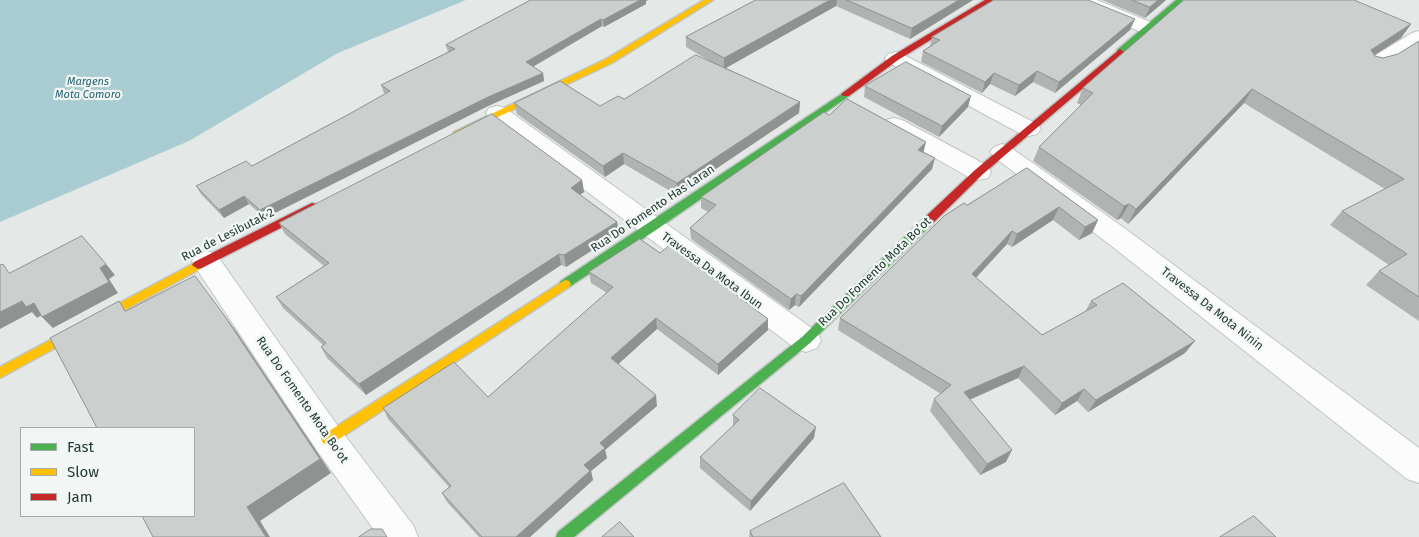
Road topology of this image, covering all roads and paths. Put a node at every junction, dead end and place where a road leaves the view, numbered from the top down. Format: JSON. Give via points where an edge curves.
{"nodes":[{"id":1,"x":709,"y":0,"type":"edge"},
{"id":2,"x":991,"y":0,"type":"edge"},
{"id":3,"x":1080,"y":0,"type":"edge"},
{"id":4,"x":1181,"y":0,"type":"edge"},
{"id":5,"x":1148,"y":28,"type":"junction"},
{"id":6,"x":1419,"y":37,"type":"edge"},
{"id":7,"x":895,"y":58,"type":"junction"},
{"id":8,"x":1373,"y":65,"type":"edge"},
{"id":9,"x":859,"y":106,"type":"junction"},
{"id":10,"x":497,"y":113,"type":"junction"},
{"id":11,"x":1029,"y":129,"type":"junction"},
{"id":12,"x":453,"y":135,"type":"edge"},
{"id":13,"x":1002,"y":152,"type":"junction"},
{"id":14,"x":979,"y":172,"type":"junction"},
{"id":15,"x":321,"y":203,"type":"edge"},
{"id":16,"x":652,"y":227,"type":"junction"},
{"id":17,"x":206,"y":261,"type":"junction"},
{"id":18,"x":806,"y":340,"type":"junction"},
{"id":19,"x":0,"y":373,"type":"edge"},
{"id":20,"x":328,"y":439,"type":"junction"},
{"id":21,"x":1419,"y":468,"type":"edge"},
{"id":22,"x":400,"y":537,"type":"edge"},
{"id":23,"x":563,"y":537,"type":"edge"}],
"edges":[{"from":1,"to":10,"type":"street","via":[[609,61]]},
{"from":2,"to":7,"type":"street","name":"Rua Do Fomento Has Laran"},
{"from":3,"to":5,"type":"street"},
{"from":4,"to":5,"type":"street","name":"Rua Do Fomento Mota Bo’ot"},
{"from":5,"to":11,"type":"street","name":"Rua Do Fomento Mota Bo’ot"},
{"from":6,"to":8,"type":"street"},
{"from":7,"to":9,"type":"street","name":"Rua Do Fomento Has Laran"},
{"from":7,"to":11,"type":"street"},
{"from":9,"to":14,"type":"street"},
{"from":9,"to":16,"type":"street","name":"Rua Do Fomento Has Laran"},
{"from":10,"to":12,"type":"street"},
{"from":10,"to":16,"type":"street","name":"Travessa Da Mota Ibun"},
{"from":11,"to":13,"type":"street","name":"Rua Do Fomento Mota Bo’ot"},
{"from":13,"to":14,"type":"street","name":"Rua Do Fomento Mota Bo’ot"},
{"from":13,"to":21,"type":"street","name":"Travessa Da Mota Ninin"},
{"from":14,"to":18,"type":"street","name":"Rua Do Fomento Mota Bo’ot"},
{"from":15,"to":17,"type":"street","name":"Rua de Lesibutak 2"},
{"from":16,"to":18,"type":"street","name":"Travessa Da Mota Ibun"},
{"from":16,"to":20,"type":"street","name":"Rua Do Fomento Has Laran"},
{"from":17,"to":19,"type":"street","name":"Rua de Lesibutak 2"},
{"from":17,"to":20,"type":"street","name":"Rua Do Fomento Mota Bo’ot"},
{"from":18,"to":23,"type":"street","name":"Rua Do Fomento Mota Bo’ot"},
{"from":20,"to":22,"type":"street","name":"Rua Do Fomento Mota Bo’ot"}]}
